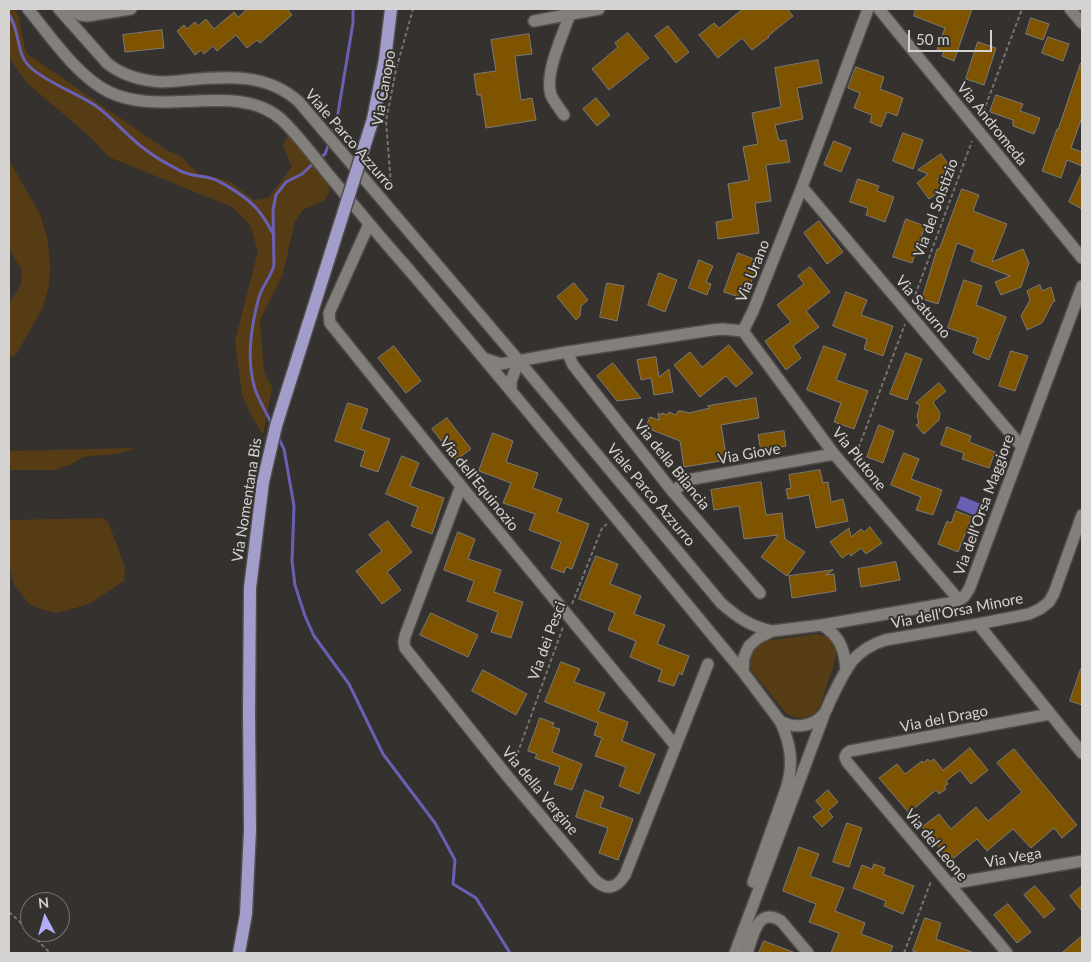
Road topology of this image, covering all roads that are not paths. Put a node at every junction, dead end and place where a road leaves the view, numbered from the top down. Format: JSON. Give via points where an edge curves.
{"nodes":[{"id":1,"x":28,"y":9,"type":"edge"},
{"id":2,"x":59,"y":9,"type":"edge"},
{"id":3,"x":73,"y":9,"type":"edge"},
{"id":4,"x":131,"y":9,"type":"edge"},
{"id":5,"x":391,"y":9,"type":"edge"},
{"id":6,"x":599,"y":9,"type":"edge"},
{"id":7,"x":868,"y":9,"type":"edge"},
{"id":8,"x":879,"y":9,"type":"edge"},
{"id":9,"x":1070,"y":9,"type":"edge"},
{"id":10,"x":570,"y":14,"type":"junction"},
{"id":11,"x":534,"y":21,"type":"dead end"},
{"id":12,"x":1082,"y":23,"type":"edge"},
{"id":13,"x":564,"y":115,"type":"dead end"},
{"id":14,"x":802,"y":187,"type":"junction"},
{"id":15,"x":369,"y":224,"type":"junction"},
{"id":16,"x":1082,"y":258,"type":"edge"},
{"id":17,"x":1082,"y":286,"type":"edge"},
{"id":18,"x":743,"y":331,"type":"junction"},
{"id":19,"x":567,"y":352,"type":"junction"},
{"id":20,"x":485,"y":358,"type":"junction"},
{"id":21,"x":520,"y":361,"type":"junction"},
{"id":22,"x":511,"y":390,"type":"junction"},
{"id":23,"x":1022,"y":447,"type":"junction"},
{"id":24,"x":834,"y":454,"type":"junction"},
{"id":25,"x":461,"y":486,"type":"junction"},
{"id":26,"x":673,"y":492,"type":"junction"},
{"id":27,"x":1082,"y":519,"type":"edge"},
{"id":28,"x":760,"y":593,"type":"dead end"},
{"id":29,"x":960,"y":600,"type":"junction"},
{"id":30,"x":978,"y":624,"type":"junction"},
{"id":31,"x":822,"y":625,"type":"junction"},
{"id":32,"x":772,"y":631,"type":"junction"},
{"id":33,"x":708,"y":664,"type":"dead end"},
{"id":34,"x":846,"y":671,"type":"junction"},
{"id":35,"x":743,"y":672,"type":"junction"},
{"id":36,"x":1050,"y":714,"type":"junction"},
{"id":37,"x":824,"y":715,"type":"junction"},
{"id":38,"x":780,"y":721,"type":"junction"},
{"id":39,"x":676,"y":745,"type":"junction"},
{"id":40,"x":1082,"y":753,"type":"edge"},
{"id":41,"x":845,"y":756,"type":"joint"},
{"id":42,"x":1082,"y":860,"type":"edge"},
{"id":43,"x":949,"y":884,"type":"junction"},
{"id":44,"x":239,"y":953,"type":"edge"},
{"id":45,"x":728,"y":953,"type":"edge"},
{"id":46,"x":734,"y":953,"type":"edge"},
{"id":47,"x":747,"y":953,"type":"edge"},
{"id":48,"x":808,"y":953,"type":"edge"},
{"id":49,"x":1007,"y":953,"type":"edge"}],
"edges":[{"from":1,"to":15,"type":"street","via":[[80,72],[95,84],[124,98],[171,103],[222,100],[272,112],[296,134]]},
{"from":2,"to":21,"type":"street","name":"Viale Parco Azzurro","via":[[107,63],[133,78],[153,82],[245,78],[265,82],[290,94]]},
{"from":3,"to":4,"type":"street","via":[[87,16]]},
{"from":5,"to":44,"type":"main road","name":"Via Nomentana Bis","bridge":true,"via":[[373,119],[276,426],[263,482],[250,588],[250,830],[246,914]]},
{"from":6,"to":10,"type":"street"},
{"from":7,"to":14,"type":"street","name":"Via Urano"},
{"from":8,"to":16,"type":"street","name":"Via Andromeda"},
{"from":9,"to":12,"type":"street"},
{"from":10,"to":11,"type":"street"},
{"from":10,"to":13,"type":"street","via":[[550,79],[552,95]]},
{"from":14,"to":18,"type":"street","name":"Via Urano"},
{"from":14,"to":23,"type":"street","name":"Via Saturno"},
{"from":15,"to":20,"type":"street"},
{"from":15,"to":25,"type":"street","name":"Via dell'Equinozio","via":[[329,313],[329,321]]},
{"from":17,"to":23,"type":"street","name":"Via dell'Orsa Maggiore"},
{"from":18,"to":19,"type":"street","via":[[712,330]]},
{"from":18,"to":24,"type":"street","name":"Via Plutone"},
{"from":19,"to":21,"type":"street"},
{"from":19,"to":26,"type":"street","name":"Via della Bilancia","via":[[573,365]]},
{"from":20,"to":21,"type":"street","via":[[501,364]]},
{"from":20,"to":22,"type":"street"},
{"from":21,"to":22,"type":"street","via":[[512,377]]},
{"from":21,"to":32,"type":"street","name":"Viale Parco Azzurro","via":[[720,603],[744,622]]},
{"from":22,"to":35,"type":"street"},
{"from":23,"to":29,"type":"street","name":"Via dell'Orsa Maggiore","via":[[970,587]]},
{"from":24,"to":26,"type":"street","name":"Via Giove","via":[[687,480]]},
{"from":24,"to":29,"type":"street","name":"Via Plutone"},
{"from":25,"to":39,"type":"street","name":"Via dell'Equinozio"},
{"from":25,"to":39,"type":"street","name":"Via della Vergine","via":[[404,645],[508,777],[602,886],[613,886],[624,875]]},
{"from":26,"to":28,"type":"street","name":"Via della Bilancia"},
{"from":27,"to":30,"type":"street","name":"Via dell'Orsa Minore","via":[[1049,602],[1029,614]]},
{"from":29,"to":31,"type":"street"},
{"from":30,"to":34,"type":"street","name":"Via dell'Orsa Minore","via":[[881,641],[864,650]]},
{"from":30,"to":36,"type":"street"},
{"from":31,"to":32,"type":"street","name":"Viale Parco Azzurro"},
{"from":31,"to":34,"type":"street","via":[[839,641]]},
{"from":32,"to":35,"type":"street","name":"Viale Parco Azzurro","via":[[749,646]]},
{"from":33,"to":39,"type":"street","name":"Via della Vergine"},
{"from":34,"to":37,"type":"street"},
{"from":35,"to":38,"type":"street"},
{"from":36,"to":40,"type":"street"},
{"from":36,"to":41,"type":"street","name":"Via del Drago","via":[[850,751]]},
{"from":37,"to":38,"type":"street","via":[[802,726],[786,725]]},
{"from":37,"to":46,"type":"street"},
{"from":38,"to":45,"type":"street","via":[[791,753],[788,782]]},
{"from":41,"to":43,"type":"street","name":"Via del Leone"},
{"from":42,"to":43,"type":"street","name":"Via Vega"},
{"from":43,"to":49,"type":"street","name":"Via del Leone"},
{"from":47,"to":48,"type":"street","via":[[756,927],[769,916],[781,920]]}]}
